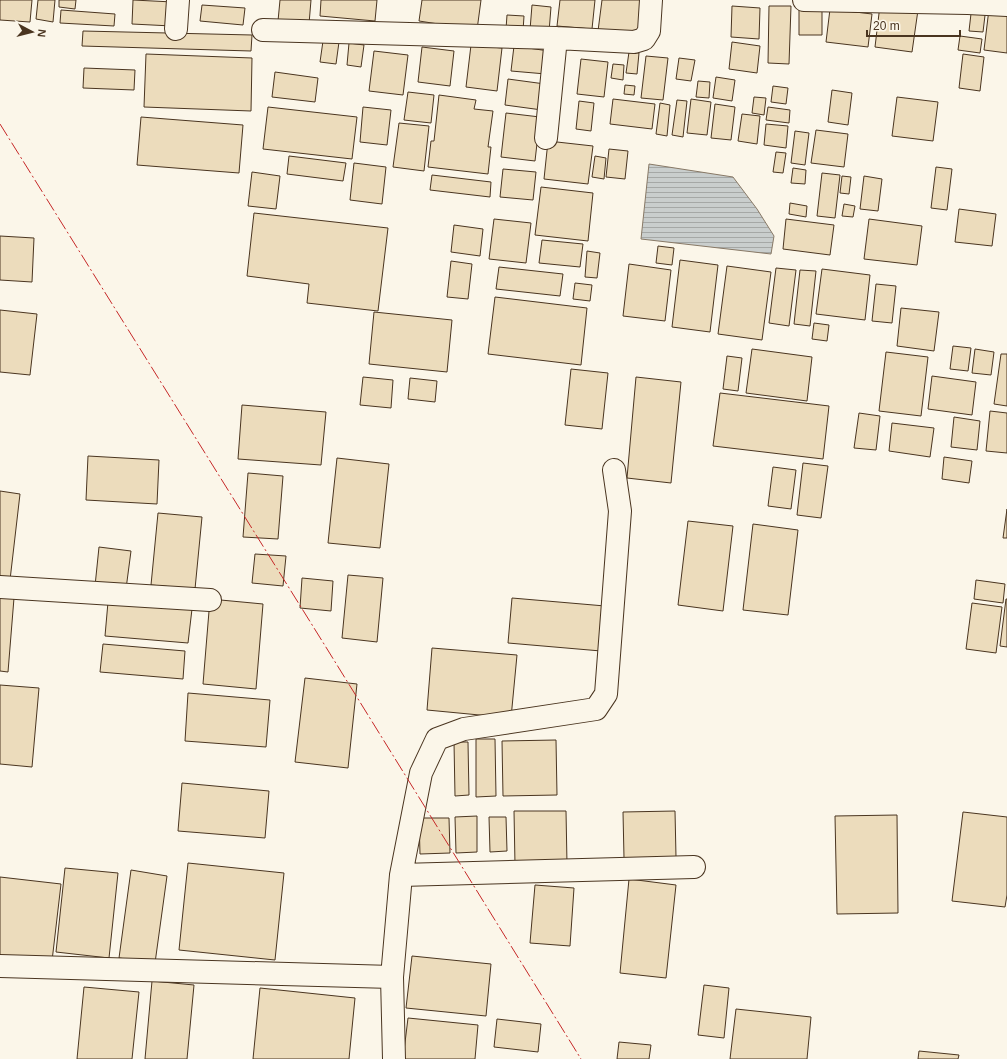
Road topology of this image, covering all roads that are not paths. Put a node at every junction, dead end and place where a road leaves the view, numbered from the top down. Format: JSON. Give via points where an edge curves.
{"nodes":[{"id":1,"x":178,"y":0,"type":"edge"},
{"id":2,"x":651,"y":0,"type":"edge"},
{"id":3,"x":804,"y":0,"type":"edge"},
{"id":4,"x":968,"y":2,"type":"edge"},
{"id":5,"x":1007,"y":5,"type":"edge"},
{"id":6,"x":176,"y":29,"type":"dead end"},
{"id":7,"x":263,"y":30,"type":"dead end"},
{"id":8,"x":556,"y":38,"type":"junction"},
{"id":9,"x":546,"y":138,"type":"dead end"},
{"id":10,"x":614,"y":470,"type":"dead end"},
{"id":11,"x":0,"y":588,"type":"edge"},
{"id":12,"x":210,"y":600,"type":"dead end"},
{"id":13,"x":694,"y":868,"type":"dead end"},
{"id":14,"x":401,"y":876,"type":"junction"},
{"id":15,"x":0,"y":966,"type":"edge"},
{"id":16,"x":392,"y":977,"type":"junction"},
{"id":17,"x":394,"y":1059,"type":"edge"}],
"edges":[{"from":1,"to":6,"type":"street"},
{"from":2,"to":8,"type":"street","via":[[649,32],[644,39],[634,42]]},
{"from":3,"to":4,"type":"street"},
{"from":4,"to":5,"type":"street"},
{"from":7,"to":8,"type":"street"},
{"from":8,"to":9,"type":"street"},
{"from":10,"to":14,"type":"street","via":[[620,511],[606,694],[596,709],[464,728],[437,739],[421,773]]},
{"from":11,"to":12,"type":"street"},
{"from":13,"to":14,"type":"street"},
{"from":14,"to":16,"type":"street"},
{"from":15,"to":16,"type":"street"},
{"from":16,"to":17,"type":"street"}]}
